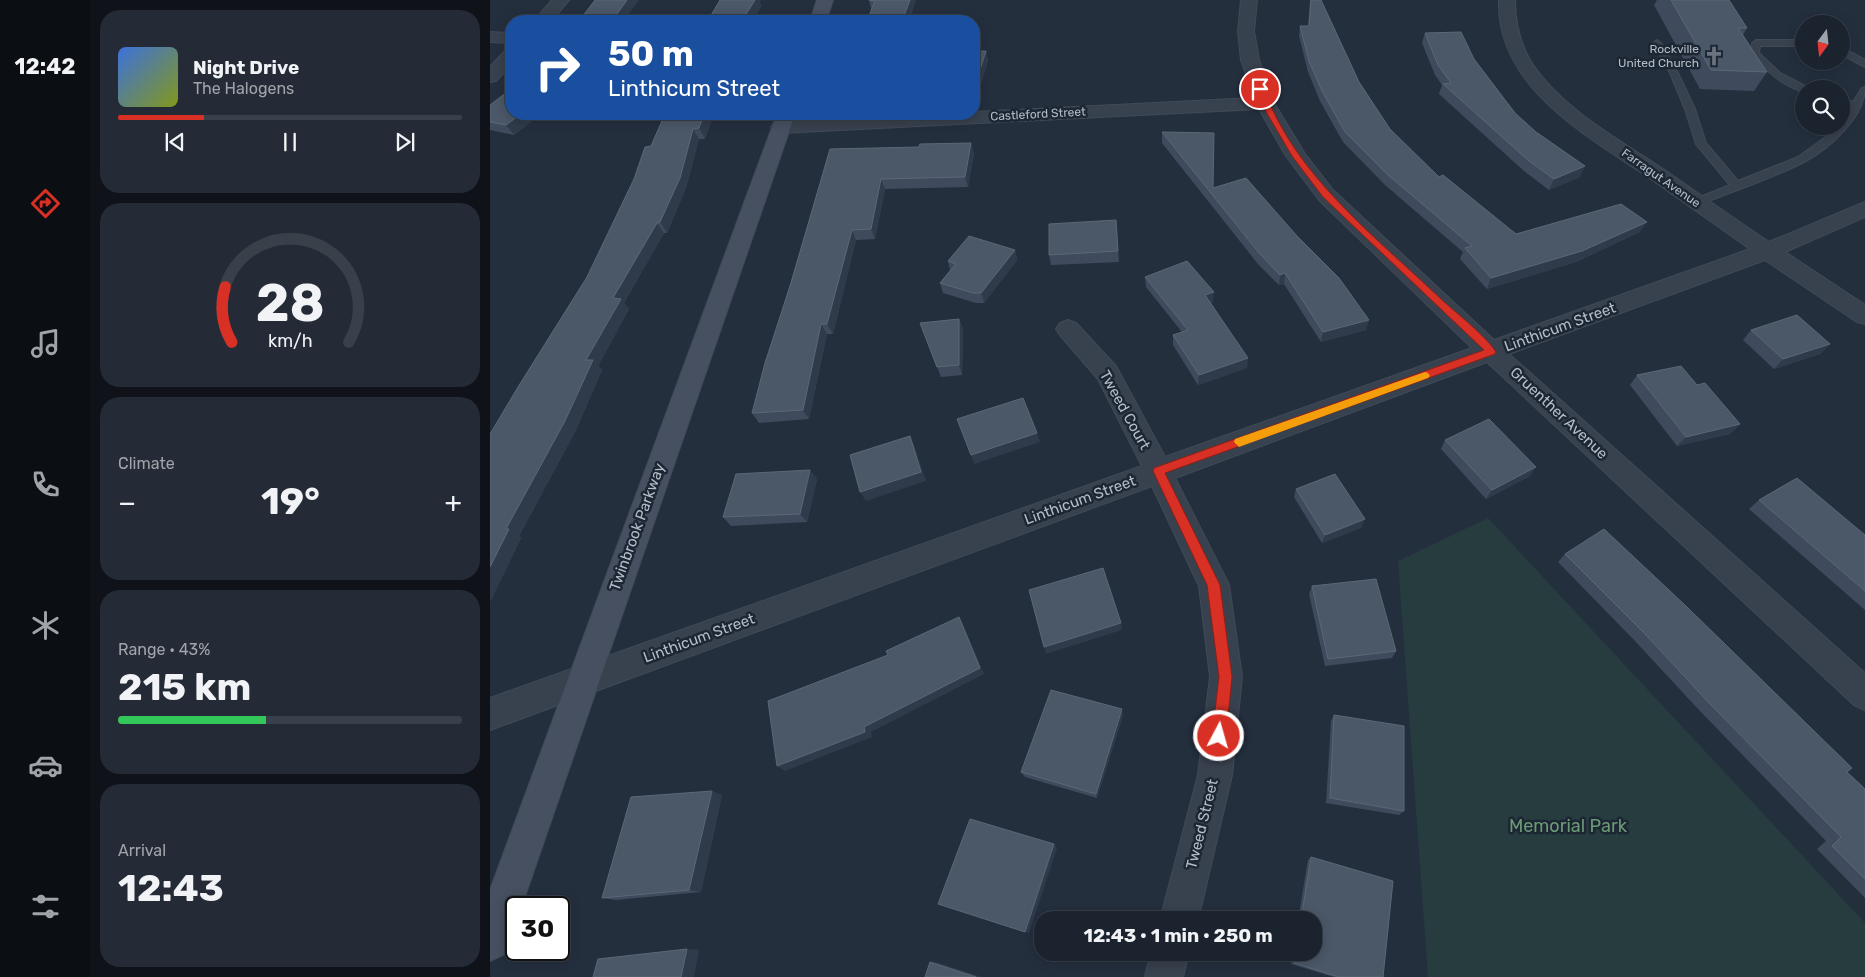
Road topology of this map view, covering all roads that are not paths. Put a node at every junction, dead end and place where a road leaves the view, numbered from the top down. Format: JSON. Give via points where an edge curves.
{"nodes":[{"id":1,"x":561,"y":0,"type":"edge"},
{"id":2,"x":825,"y":0,"type":"edge"},
{"id":3,"x":1249,"y":0,"type":"edge"},
{"id":4,"x":1507,"y":0,"type":"edge"},
{"id":5,"x":547,"y":15,"type":"edge"},
{"id":6,"x":820,"y":15,"type":"edge"},
{"id":7,"x":490,"y":37,"type":"edge"},
{"id":8,"x":505,"y":38,"type":"edge"},
{"id":9,"x":1657,"y":43,"type":"dead end"},
{"id":10,"x":1795,"y":43,"type":"edge"},
{"id":11,"x":1850,"y":55,"type":"edge"},
{"id":12,"x":505,"y":62,"type":"edge"},
{"id":13,"x":1865,"y":64,"type":"edge"},
{"id":14,"x":490,"y":77,"type":"edge"},
{"id":15,"x":1795,"y":86,"type":"edge"},
{"id":16,"x":1865,"y":90,"type":"edge"},
{"id":17,"x":1265,"y":103,"type":"junction"},
{"id":18,"x":1850,"y":104,"type":"edge"},
{"id":19,"x":1856,"y":106,"type":"junction"},
{"id":20,"x":980,"y":113,"type":"edge"},
{"id":21,"x":783,"y":120,"type":"edge"},
{"id":22,"x":1737,"y":186,"type":"junction"},
{"id":23,"x":1697,"y":202,"type":"junction"},
{"id":24,"x":1865,"y":209,"type":"edge"},
{"id":25,"x":1767,"y":251,"type":"junction"},
{"id":26,"x":1865,"y":316,"type":"edge"},
{"id":27,"x":1068,"y":329,"type":"dead end"},
{"id":28,"x":1491,"y":352,"type":"junction"},
{"id":29,"x":1158,"y":471,"type":"junction"},
{"id":30,"x":582,"y":681,"type":"junction"},
{"id":31,"x":1865,"y":694,"type":"edge"},
{"id":32,"x":490,"y":714,"type":"edge"},
{"id":33,"x":1180,"y":911,"type":"edge"},
{"id":34,"x":490,"y":942,"type":"edge"},
{"id":35,"x":1168,"y":961,"type":"edge"},
{"id":36,"x":1164,"y":977,"type":"edge"}],
"edges":[{"from":1,"to":5,"type":"street"},
{"from":2,"to":6,"type":"street"},
{"from":3,"to":17,"type":"street","name":"Gruenther Avenue","via":[[1246,31],[1250,60]]},
{"from":4,"to":23,"type":"street","name":"Farragut Avenue","via":[[1510,38],[1520,59],[1542,88],[1575,118]]},
{"from":7,"to":8,"type":"street"},
{"from":9,"to":22,"type":"lane","via":[[1690,110],[1701,144]]},
{"from":10,"to":15,"type":"lane","via":[[1756,43],[1755,53],[1771,72]]},
{"from":11,"to":13,"type":"lane"},
{"from":12,"to":14,"type":"street"},
{"from":16,"to":19,"type":"lane"},
{"from":17,"to":20,"type":"street","name":"Castleford Street"},
{"from":17,"to":28,"type":"street","name":"Gruenther Avenue","via":[[1296,156],[1326,195]]},
{"from":18,"to":19,"type":"lane"},
{"from":19,"to":22,"type":"lane","via":[[1842,129],[1802,159]]},
{"from":21,"to":30,"type":"street","name":"Twinbrook Parkway"},
{"from":22,"to":23,"type":"lane"},
{"from":23,"to":25,"type":"street","name":"Farragut Avenue"},
{"from":24,"to":25,"type":"street","name":"Linthicum Street"},
{"from":25,"to":26,"type":"street","name":"Farragut Avenue"},
{"from":25,"to":28,"type":"street","name":"Linthicum Street"},
{"from":27,"to":29,"type":"street","name":"Tweed Court","via":[[1107,373]]},
{"from":28,"to":29,"type":"street","name":"Linthicum Street"},
{"from":28,"to":31,"type":"street","name":"Gruenther Avenue"},
{"from":29,"to":30,"type":"street","name":"Linthicum Street"},
{"from":29,"to":33,"type":"street","name":"Tweed Street","via":[[1214,585],[1226,677],[1215,776]]},
{"from":30,"to":32,"type":"street","name":"Linthicum Street"},
{"from":30,"to":34,"type":"street","name":"Twinbrook Parkway"},
{"from":35,"to":36,"type":"street"}]}
